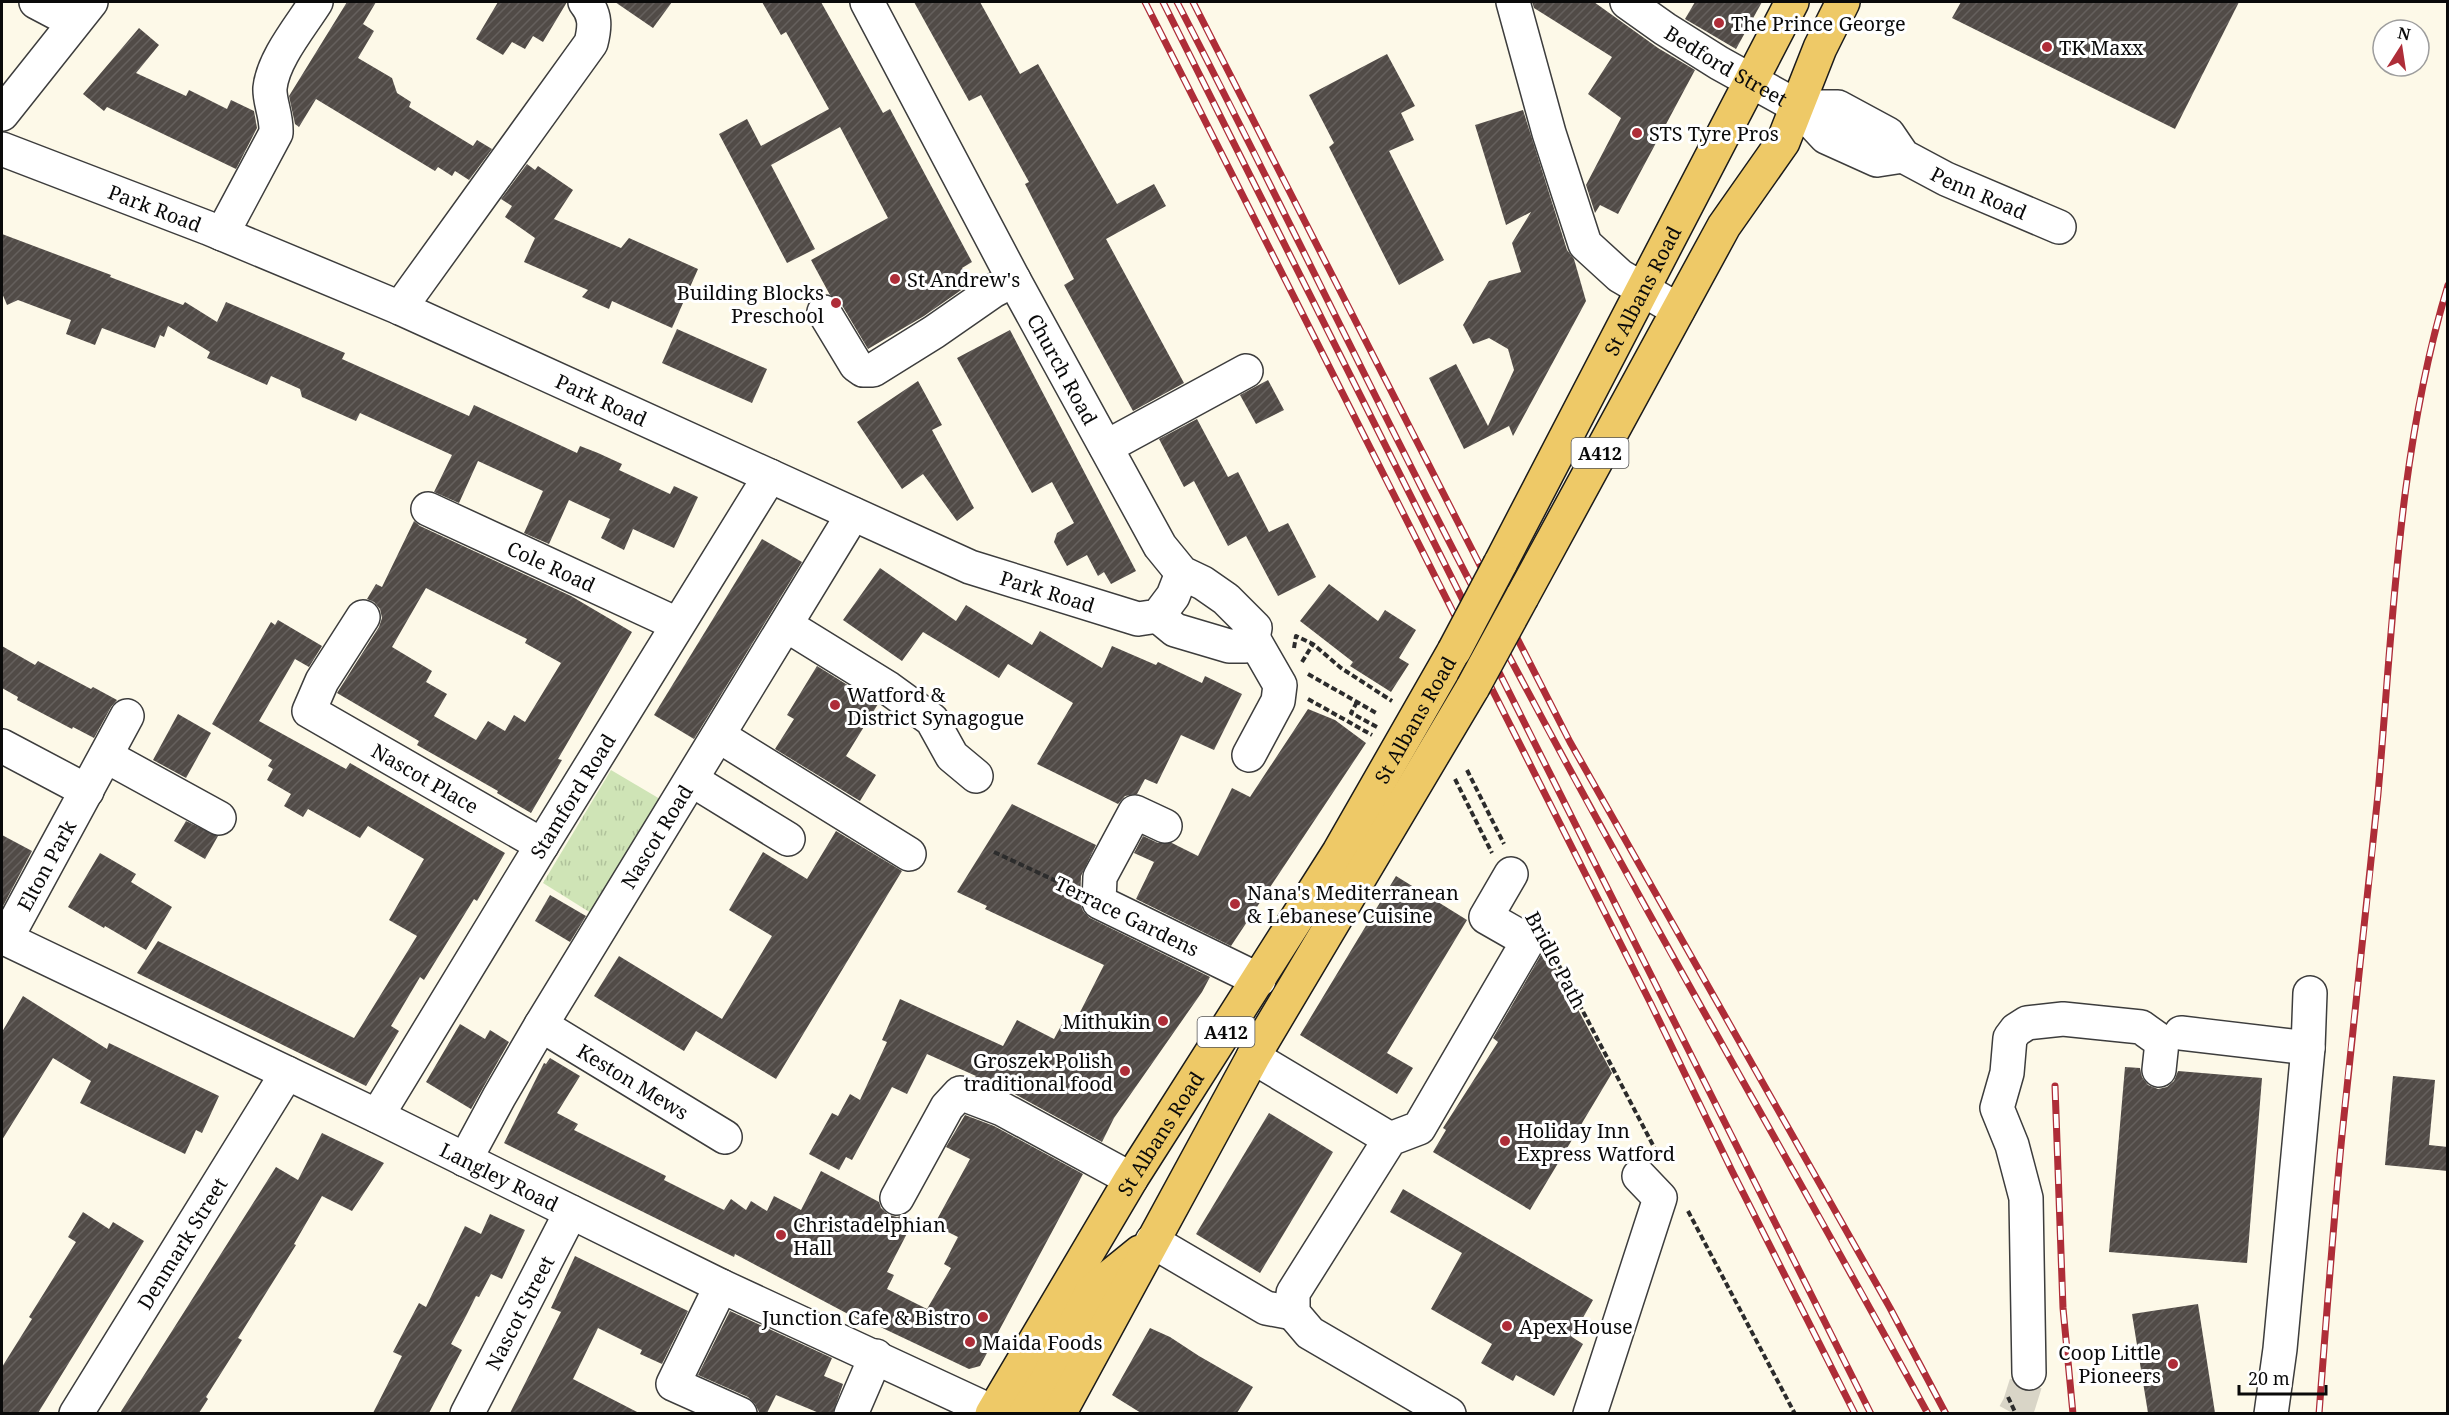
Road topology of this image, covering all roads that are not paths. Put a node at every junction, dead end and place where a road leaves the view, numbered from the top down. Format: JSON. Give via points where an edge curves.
{"nodes":[{"id":1,"x":36,"y":2,"type":"edge"},
{"id":2,"x":316,"y":2,"type":"edge"},
{"id":3,"x":585,"y":2,"type":"edge"},
{"id":4,"x":867,"y":2,"type":"edge"},
{"id":5,"x":1513,"y":2,"type":"edge"},
{"id":6,"x":1627,"y":2,"type":"edge"},
{"id":7,"x":1792,"y":2,"type":"edge"},
{"id":8,"x":1843,"y":2,"type":"edge"},
{"id":9,"x":82,"y":12,"type":"edge"},
{"id":10,"x":1752,"y":83,"type":"junction"},
{"id":11,"x":1798,"y":107,"type":"junction"},
{"id":12,"x":2,"y":114,"type":"edge"},
{"id":13,"x":2,"y":149,"type":"edge"},
{"id":14,"x":2059,"y":227,"type":"dead end"},
{"id":15,"x":222,"y":234,"type":"junction"},
{"id":16,"x":1014,"y":280,"type":"junction"},
{"id":17,"x":1642,"y":290,"type":"junction"},
{"id":18,"x":400,"y":308,"type":"junction"},
{"id":19,"x":1678,"y":310,"type":"junction"},
{"id":20,"x":824,"y":312,"type":"dead end"},
{"id":21,"x":1246,"y":371,"type":"dead end"},
{"id":22,"x":1106,"y":447,"type":"junction"},
{"id":23,"x":770,"y":477,"type":"junction"},
{"id":24,"x":428,"y":509,"type":"dead end"},
{"id":25,"x":853,"y":514,"type":"junction"},
{"id":26,"x":1182,"y":573,"type":"junction"},
{"id":27,"x":363,"y":616,"type":"dead end"},
{"id":28,"x":1158,"y":616,"type":"junction"},
{"id":29,"x":677,"y":624,"type":"junction"},
{"id":30,"x":786,"y":625,"type":"junction"},
{"id":31,"x":1253,"y":638,"type":"junction"},
{"id":32,"x":127,"y":716,"type":"dead end"},
{"id":33,"x":718,"y":736,"type":"junction"},
{"id":34,"x":2,"y":746,"type":"edge"},
{"id":35,"x":1249,"y":755,"type":"dead end"},
{"id":36,"x":106,"y":756,"type":"junction"},
{"id":37,"x":976,"y":776,"type":"dead end"},
{"id":38,"x":692,"y":780,"type":"junction"},
{"id":39,"x":87,"y":791,"type":"junction"},
{"id":40,"x":219,"y":818,"type":"dead end"},
{"id":41,"x":1165,"y":826,"type":"dead end"},
{"id":42,"x":788,"y":839,"type":"dead end"},
{"id":43,"x":542,"y":845,"type":"junction"},
{"id":44,"x":909,"y":855,"type":"dead end"},
{"id":45,"x":1511,"y":874,"type":"road end"},
{"id":46,"x":4,"y":938,"type":"edge"},
{"id":47,"x":1259,"y":980,"type":"junction"},
{"id":48,"x":2310,"y":993,"type":"dead end"},
{"id":49,"x":541,"y":1025,"type":"junction"},
{"id":50,"x":2181,"y":1033,"type":"dead end"},
{"id":51,"x":2308,"y":1048,"type":"junction"},
{"id":52,"x":1253,"y":1057,"type":"junction"},
{"id":53,"x":2159,"y":1070,"type":"dead end"},
{"id":54,"x":287,"y":1073,"type":"junction"},
{"id":55,"x":377,"y":1116,"type":"junction"},
{"id":56,"x":725,"y":1137,"type":"dead end"},
{"id":57,"x":1390,"y":1139,"type":"junction"},
{"id":58,"x":465,"y":1160,"type":"junction"},
{"id":59,"x":1649,"y":1167,"type":"road end"},
{"id":60,"x":1131,"y":1179,"type":"junction"},
{"id":61,"x":897,"y":1198,"type":"dead end"},
{"id":62,"x":571,"y":1212,"type":"junction"},
{"id":63,"x":1152,"y":1241,"type":"junction"},
{"id":64,"x":721,"y":1286,"type":"junction"},
{"id":65,"x":1293,"y":1313,"type":"junction"},
{"id":66,"x":876,"y":1356,"type":"junction"},
{"id":67,"x":2017,"y":1382,"type":"tunnel mouth"},
{"id":68,"x":1007,"y":1412,"type":"edge"},
{"id":69,"x":76,"y":1413,"type":"edge"},
{"id":70,"x":467,"y":1413,"type":"edge"},
{"id":71,"x":740,"y":1413,"type":"edge"},
{"id":72,"x":851,"y":1413,"type":"edge"},
{"id":73,"x":1061,"y":1413,"type":"edge"},
{"id":74,"x":1449,"y":1413,"type":"edge"},
{"id":75,"x":1590,"y":1413,"type":"edge"},
{"id":76,"x":2271,"y":1413,"type":"edge"}],
"edges":[{"from":1,"to":9,"type":"street"},
{"from":2,"to":15,"type":"street","via":[[277,64],[270,90],[277,118],[276,133]]},
{"from":3,"to":18,"type":"street","via":[[594,20],[591,43]]},
{"from":4,"to":16,"type":"street","name":"Church Road"},
{"from":5,"to":17,"type":"street","via":[[1585,244]]},
{"from":6,"to":10,"type":"street","name":"Bedford Street"},
{"from":7,"to":10,"type":"main road","name":"St Albans Road","number":"A412"},
{"from":8,"to":11,"type":"main road","name":"St Albans Road","number":"A412","via":[[1820,48]]},
{"from":9,"to":12,"type":"street"},
{"from":10,"to":11,"type":"street","name":"Bedford Street"},
{"from":10,"to":17,"type":"main road","name":"St Albans Road","number":"A412"},
{"from":11,"to":14,"type":"street","name":"Penn Road","via":[[1838,107],[1888,134],[1903,156],[1946,179]]},
{"from":11,"to":19,"type":"main road","name":"St Albans Road","number":"A412","via":[[1784,142],[1724,226]]},
{"from":13,"to":15,"type":"street","name":"Park Road"},
{"from":15,"to":18,"type":"street","name":"Park Road"},
{"from":16,"to":20,"type":"street","via":[[873,370],[856,366]]},
{"from":16,"to":22,"type":"street","name":"Church Road"},
{"from":17,"to":19,"type":"street"},
{"from":17,"to":47,"type":"main road","name":"St Albans Road","number":"A412","bridge":true,"via":[[1454,651],[1339,852]]},
{"from":18,"to":23,"type":"street","name":"Park Road"},
{"from":19,"to":52,"type":"main road","name":"St Albans Road","number":"A412","bridge":true,"via":[[1473,687]]},
{"from":21,"to":22,"type":"street"},
{"from":22,"to":26,"type":"street","name":"Church Road","via":[[1160,546]]},
{"from":23,"to":25,"type":"street","name":"Park Road"},
{"from":23,"to":29,"type":"street","name":"Stamford Road"},
{"from":24,"to":29,"type":"street","name":"Cole Road"},
{"from":25,"to":28,"type":"street","name":"Park Road","via":[[970,567],[1138,620]]},
{"from":25,"to":30,"type":"street","name":"Nascot Road"},
{"from":26,"to":28,"type":"street","via":[[1173,596]]},
{"from":26,"to":31,"type":"street","via":[[1226,599],[1255,628]]},
{"from":27,"to":43,"type":"street","name":"Nascot Place","via":[[322,681],[309,711]]},
{"from":28,"to":31,"type":"street","via":[[1175,630],[1229,646],[1245,646]]},
{"from":29,"to":43,"type":"street","name":"Stamford Road"},
{"from":30,"to":33,"type":"street","name":"Nascot Road"},
{"from":30,"to":37,"type":"street","via":[[932,720],[952,756]]},
{"from":31,"to":35,"type":"street","via":[[1280,685],[1278,701]]},
{"from":32,"to":36,"type":"street","name":"Elton Park"},
{"from":33,"to":38,"type":"street","name":"Nascot Road"},
{"from":33,"to":44,"type":"street"},
{"from":34,"to":39,"type":"street"},
{"from":36,"to":39,"type":"street","name":"Elton Park"},
{"from":36,"to":40,"type":"street"},
{"from":38,"to":42,"type":"street"},
{"from":38,"to":49,"type":"street","name":"Nascot Road"},
{"from":39,"to":46,"type":"street","name":"Elton Park"},
{"from":41,"to":47,"type":"street","name":"Terrace Gardens","via":[[1136,812],[1100,877],[1099,902]]},
{"from":43,"to":55,"type":"street","name":"Stamford Road"},
{"from":45,"to":57,"type":"street","via":[[1486,917],[1528,941],[1419,1128]]},
{"from":46,"to":54,"type":"street","name":"Langley Road"},
{"from":47,"to":60,"type":"main road","name":"St Albans Road","number":"A412"},
{"from":48,"to":51,"type":"street"},
{"from":49,"to":56,"type":"street","name":"Keston Mews"},
{"from":49,"to":58,"type":"street","name":"Nascot Road"},
{"from":50,"to":51,"type":"street"},
{"from":51,"to":76,"type":"street"},
{"from":52,"to":57,"type":"street"},
{"from":52,"to":63,"type":"main road","name":"St Albans Road","number":"A412"},
{"from":53,"to":67,"type":"street","via":[[2162,1042],[2141,1027],[2063,1018],[2027,1023],[2010,1038],[2007,1073],[1997,1108],[2026,1198]]},
{"from":54,"to":55,"type":"street","name":"Langley Road"},
{"from":54,"to":69,"type":"street","name":"Denmark Street"},
{"from":55,"to":58,"type":"street","name":"Langley Road"},
{"from":57,"to":65,"type":"street","via":[[1293,1293]]},
{"from":58,"to":62,"type":"street","name":"Langley Road"},
{"from":59,"to":75,"type":"street","via":[[1660,1198]]},
{"from":60,"to":61,"type":"street","via":[[1002,1110],[960,1093],[947,1107]]},
{"from":60,"to":68,"type":"main road","name":"St Albans Road","number":"A412"},
{"from":62,"to":64,"type":"street","name":"Langley Road"},
{"from":62,"to":70,"type":"street","name":"Nascot Street"},
{"from":63,"to":65,"type":"street","via":[[1266,1308]]},
{"from":63,"to":68,"type":"main road","via":[[1092,1291],[1047,1380]]},
{"from":63,"to":73,"type":"main road","name":"St Albans Road","number":"A412"},
{"from":64,"to":66,"type":"street","name":"Langley Road"},
{"from":64,"to":71,"type":"street","via":[[673,1384]]},
{"from":65,"to":74,"type":"street","via":[[1310,1333]]},
{"from":66,"to":68,"type":"street","name":"Langley Road"},
{"from":66,"to":72,"type":"street"},
{"from":68,"to":73,"type":"street"}]}
